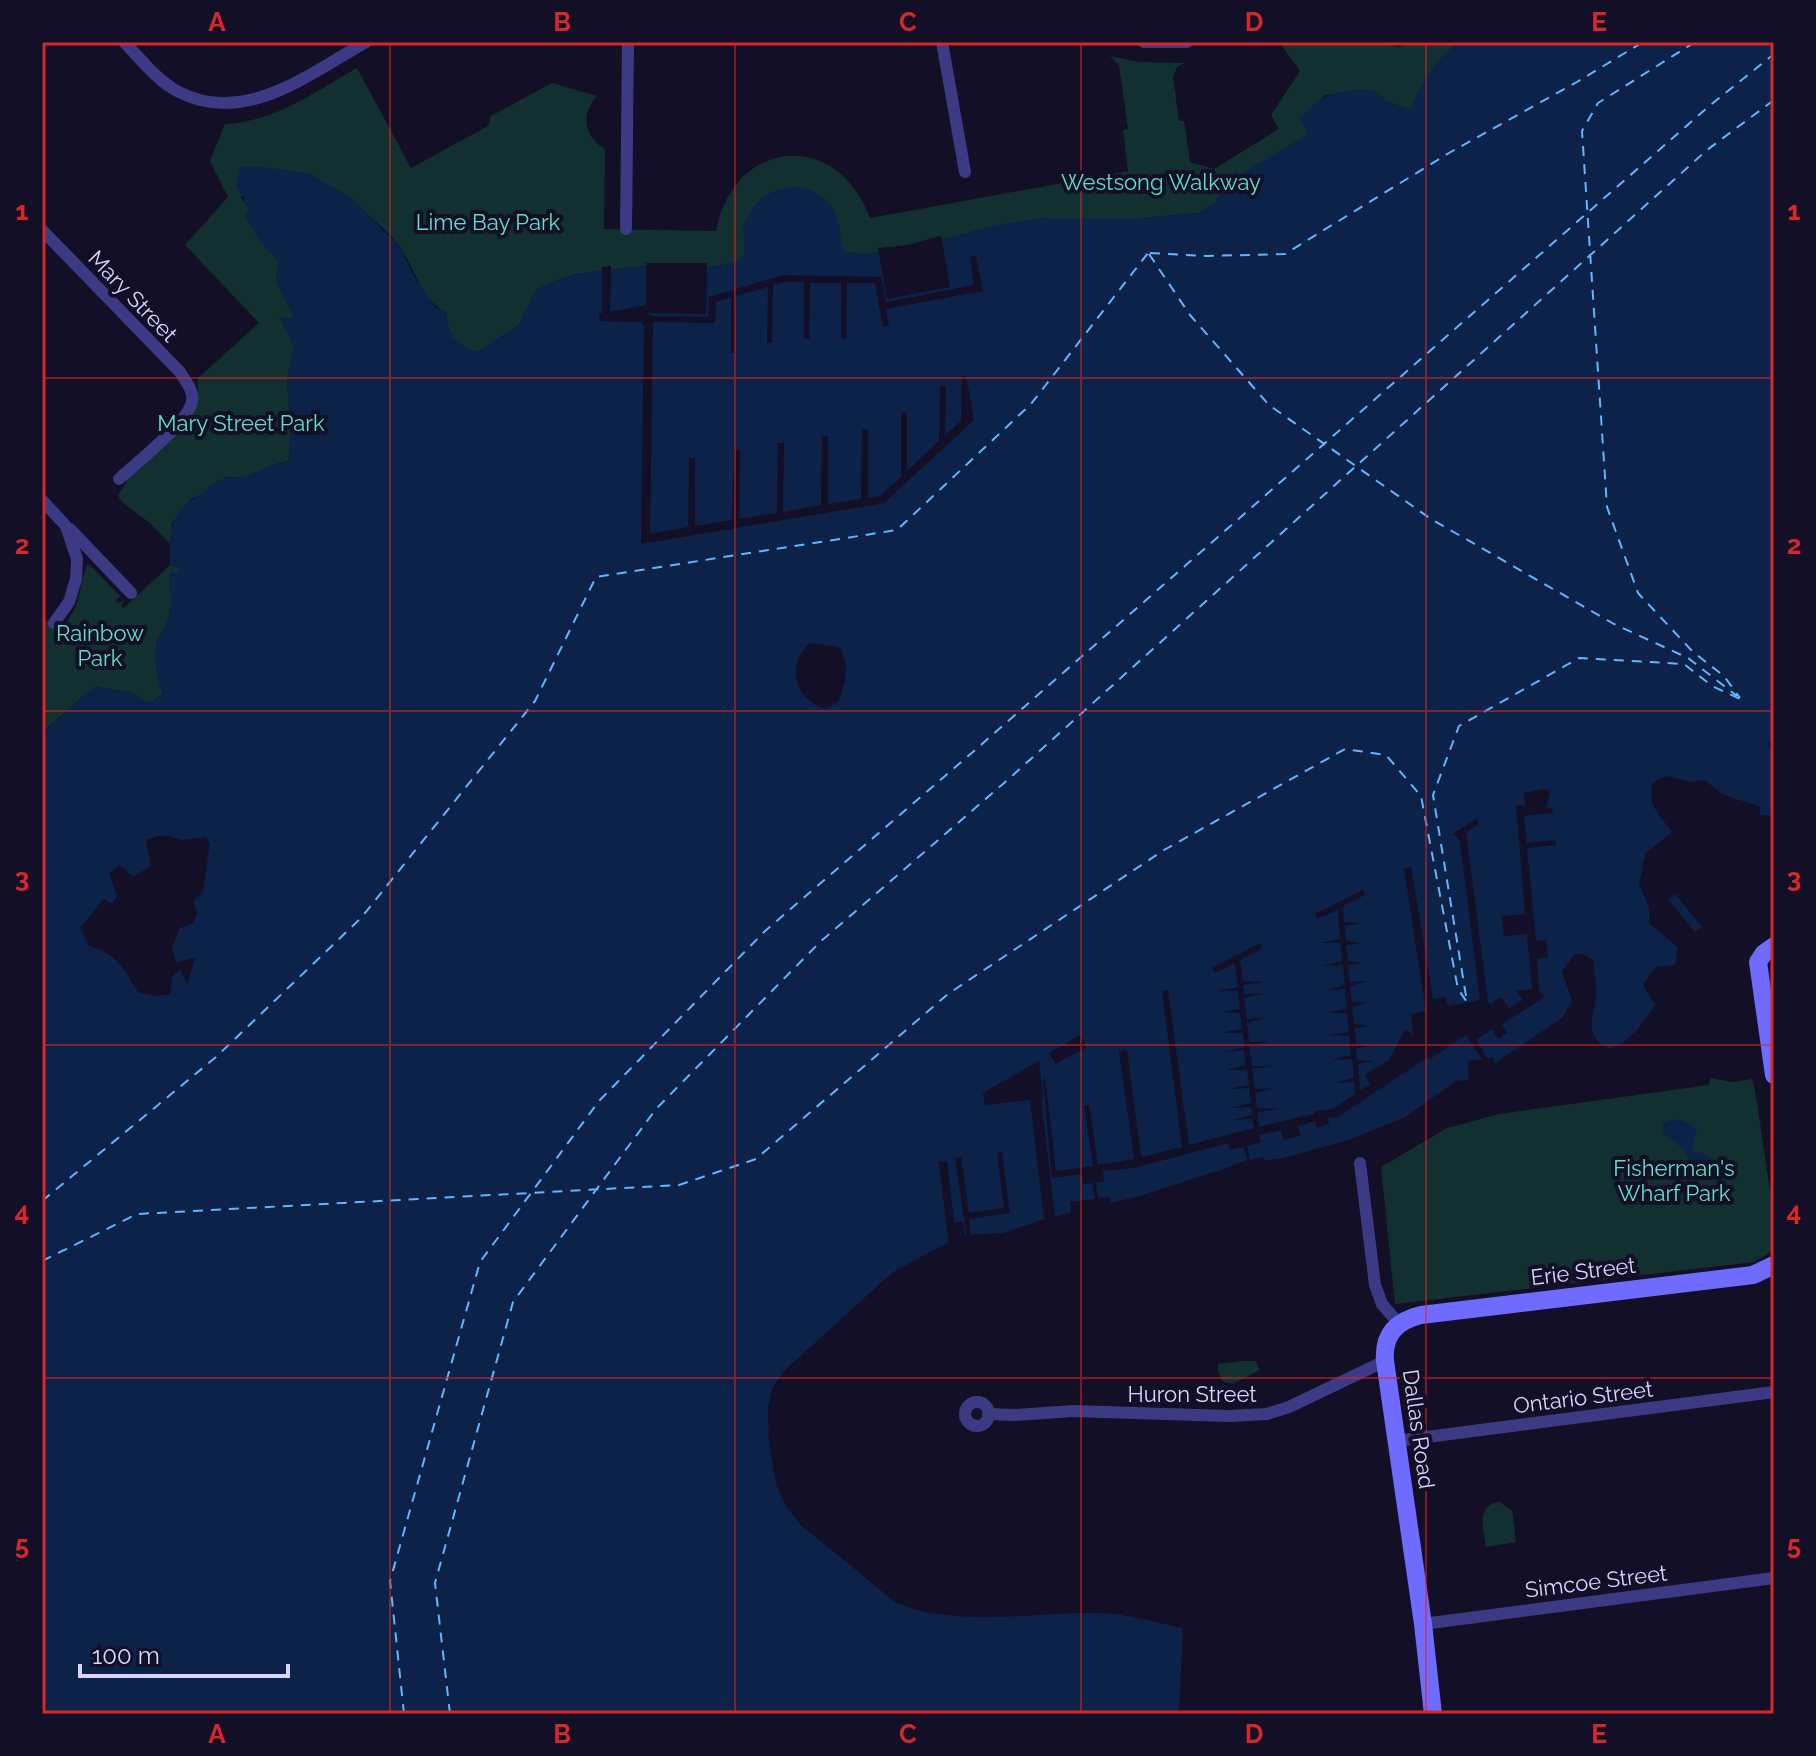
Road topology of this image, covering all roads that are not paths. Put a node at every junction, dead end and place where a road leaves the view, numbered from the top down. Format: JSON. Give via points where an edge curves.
{"nodes":[{"id":1,"x":124,"y":42,"type":"edge"},
{"id":2,"x":366,"y":42,"type":"edge"},
{"id":3,"x":628,"y":42,"type":"edge"},
{"id":4,"x":942,"y":42,"type":"edge"},
{"id":5,"x":1144,"y":42,"type":"edge"},
{"id":6,"x":1187,"y":42,"type":"edge"},
{"id":7,"x":965,"y":172,"type":"dead end"},
{"id":8,"x":626,"y":229,"type":"dead end"},
{"id":9,"x":42,"y":230,"type":"edge"},
{"id":10,"x":119,"y":479,"type":"dead end"},
{"id":11,"x":42,"y":500,"type":"edge"},
{"id":12,"x":66,"y":526,"type":"junction"},
{"id":13,"x":131,"y":593,"type":"dead end"},
{"id":14,"x":54,"y":623,"type":"dead end"},
{"id":15,"x":1774,"y":947,"type":"edge"},
{"id":16,"x":1768,"y":998,"type":"edge"},
{"id":17,"x":1774,"y":1075,"type":"edge"},
{"id":18,"x":1360,"y":1163,"type":"dead end"},
{"id":19,"x":1774,"y":1265,"type":"edge"},
{"id":20,"x":1399,"y":1324,"type":"junction"},
{"id":21,"x":1385,"y":1361,"type":"junction"},
{"id":22,"x":1774,"y":1392,"type":"edge"},
{"id":23,"x":988,"y":1414,"type":"dead end"},
{"id":24,"x":1396,"y":1441,"type":"junction"},
{"id":25,"x":1774,"y":1578,"type":"edge"},
{"id":26,"x":1423,"y":1624,"type":"junction"},
{"id":27,"x":1433,"y":1714,"type":"edge"}],
"edges":[{"from":1,"to":2,"type":"street","via":[[176,91],[223,104],[276,93]]},
{"from":3,"to":8,"type":"street"},
{"from":4,"to":7,"type":"street"},
{"from":5,"to":6,"type":"street"},
{"from":9,"to":10,"type":"street","name":"Mary Street","via":[[180,372],[192,392],[192,404],[182,420]]},
{"from":11,"to":12,"type":"street"},
{"from":12,"to":13,"type":"street"},
{"from":12,"to":14,"type":"street","via":[[77,559],[76,579],[69,602]]},
{"from":15,"to":16,"type":"street","via":[[1758,962]]},
{"from":16,"to":17,"type":"street"},
{"from":18,"to":20,"type":"street","via":[[1375,1285]]},
{"from":19,"to":20,"type":"street","name":"Erie Street","via":[[1753,1275],[1431,1313]]},
{"from":20,"to":21,"type":"street","name":"Dallas Road","via":[[1386,1339]]},
{"from":21,"to":23,"type":"street","name":"Huron Street","via":[[1267,1414]]},
{"from":21,"to":24,"type":"street","name":"Dallas Road"},
{"from":22,"to":24,"type":"street","name":"Ontario Street"},
{"from":24,"to":26,"type":"street","name":"Dallas Road"},
{"from":25,"to":26,"type":"street","name":"Simcoe Street"},
{"from":26,"to":27,"type":"street","name":"Dallas Road"}]}
